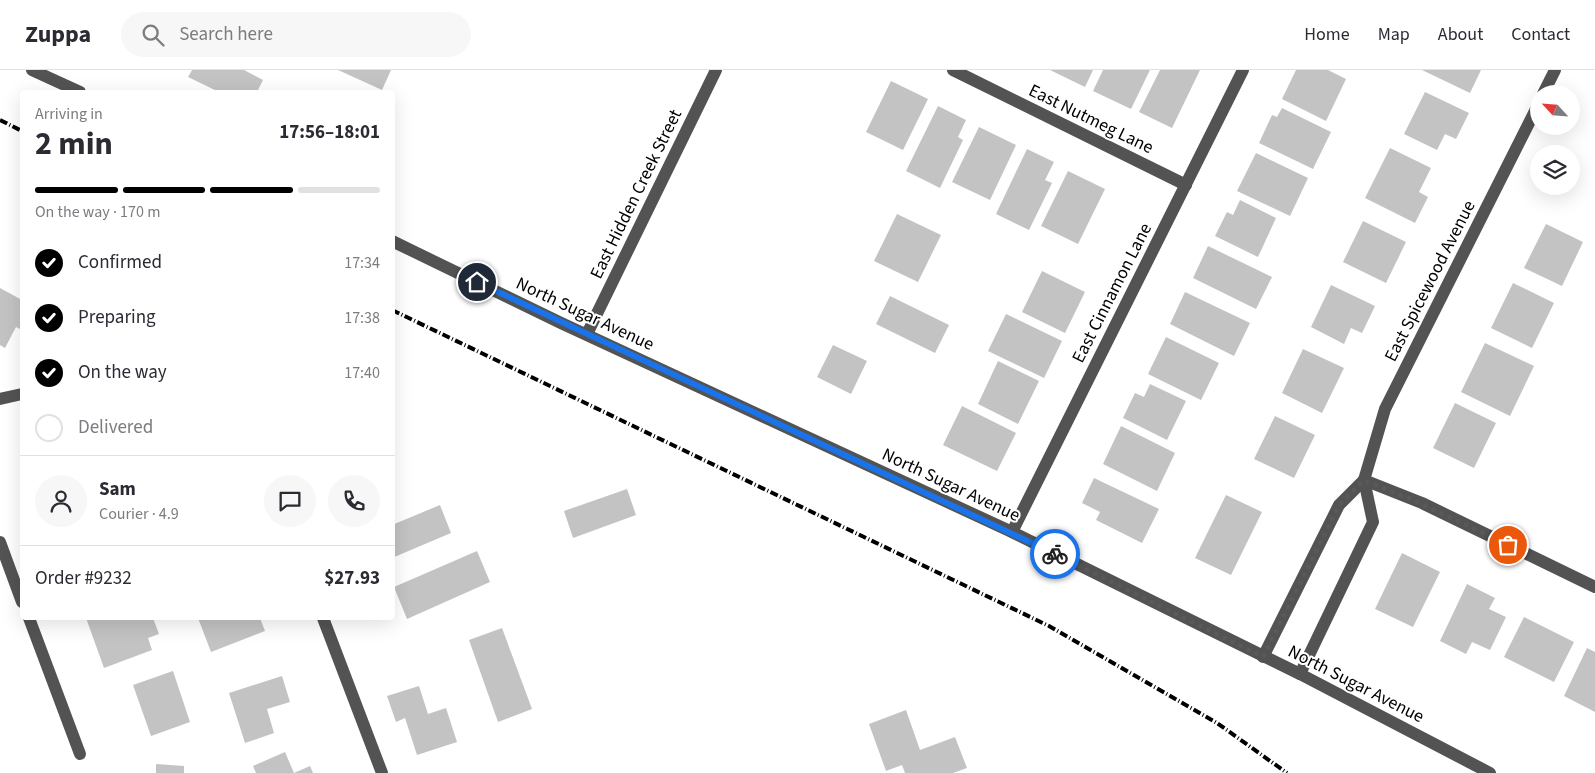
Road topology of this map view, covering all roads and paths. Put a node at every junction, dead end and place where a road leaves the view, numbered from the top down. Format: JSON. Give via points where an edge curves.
{"nodes":[{"id":1,"x":32,"y":70,"type":"edge"},
{"id":2,"x":716,"y":70,"type":"edge"},
{"id":3,"x":954,"y":70,"type":"edge"},
{"id":4,"x":1243,"y":70,"type":"edge"},
{"id":5,"x":1555,"y":70,"type":"edge"},
{"id":6,"x":1548,"y":85,"type":"edge"},
{"id":7,"x":76,"y":90,"type":"edge"},
{"id":8,"x":1530,"y":121,"type":"edge"},
{"id":9,"x":1186,"y":185,"type":"junction"},
{"id":10,"x":395,"y":242,"type":"edge"},
{"id":11,"x":587,"y":334,"type":"junction"},
{"id":12,"x":20,"y":394,"type":"edge"},
{"id":13,"x":0,"y":399,"type":"edge"},
{"id":14,"x":1364,"y":480,"type":"junction"},
{"id":15,"x":1012,"y":532,"type":"junction"},
{"id":16,"x":0,"y":542,"type":"edge"},
{"id":17,"x":1595,"y":587,"type":"edge"},
{"id":18,"x":20,"y":597,"type":"edge"},
{"id":19,"x":29,"y":620,"type":"edge"},
{"id":20,"x":324,"y":620,"type":"edge"},
{"id":21,"x":1263,"y":657,"type":"junction"},
{"id":22,"x":1300,"y":674,"type":"junction"},
{"id":23,"x":80,"y":754,"type":"dead end"},
{"id":24,"x":382,"y":773,"type":"edge"},
{"id":25,"x":1490,"y":773,"type":"edge"}],
"edges":[{"from":1,"to":7,"type":"street"},
{"from":2,"to":11,"type":"street","name":"East Hidden Creek Street"},
{"from":3,"to":9,"type":"street","name":"East Nutmeg Lane"},
{"from":4,"to":9,"type":"street","name":"East Cinnamon Lane"},
{"from":5,"to":6,"type":"street"},
{"from":8,"to":14,"type":"street","name":"East Spicewood Avenue","via":[[1385,409]]},
{"from":9,"to":15,"type":"street","name":"East Cinnamon Lane"},
{"from":10,"to":11,"type":"street","name":"North Sugar Avenue"},
{"from":11,"to":15,"type":"street","name":"North Sugar Avenue"},
{"from":12,"to":13,"type":"street"},
{"from":14,"to":17,"type":"street","via":[[1422,504]]},
{"from":14,"to":21,"type":"street","name":"East Spicewood Avenue","via":[[1339,505]]},
{"from":14,"to":22,"type":"street","name":"East Spicewood Avenue","via":[[1372,522]]},
{"from":15,"to":21,"type":"street","name":"North Sugar Avenue"},
{"from":16,"to":18,"type":"street"},
{"from":19,"to":23,"type":"street"},
{"from":20,"to":24,"type":"street"},
{"from":21,"to":22,"type":"street","name":"North Sugar Avenue"},
{"from":22,"to":25,"type":"street","name":"North Sugar Avenue"}]}
